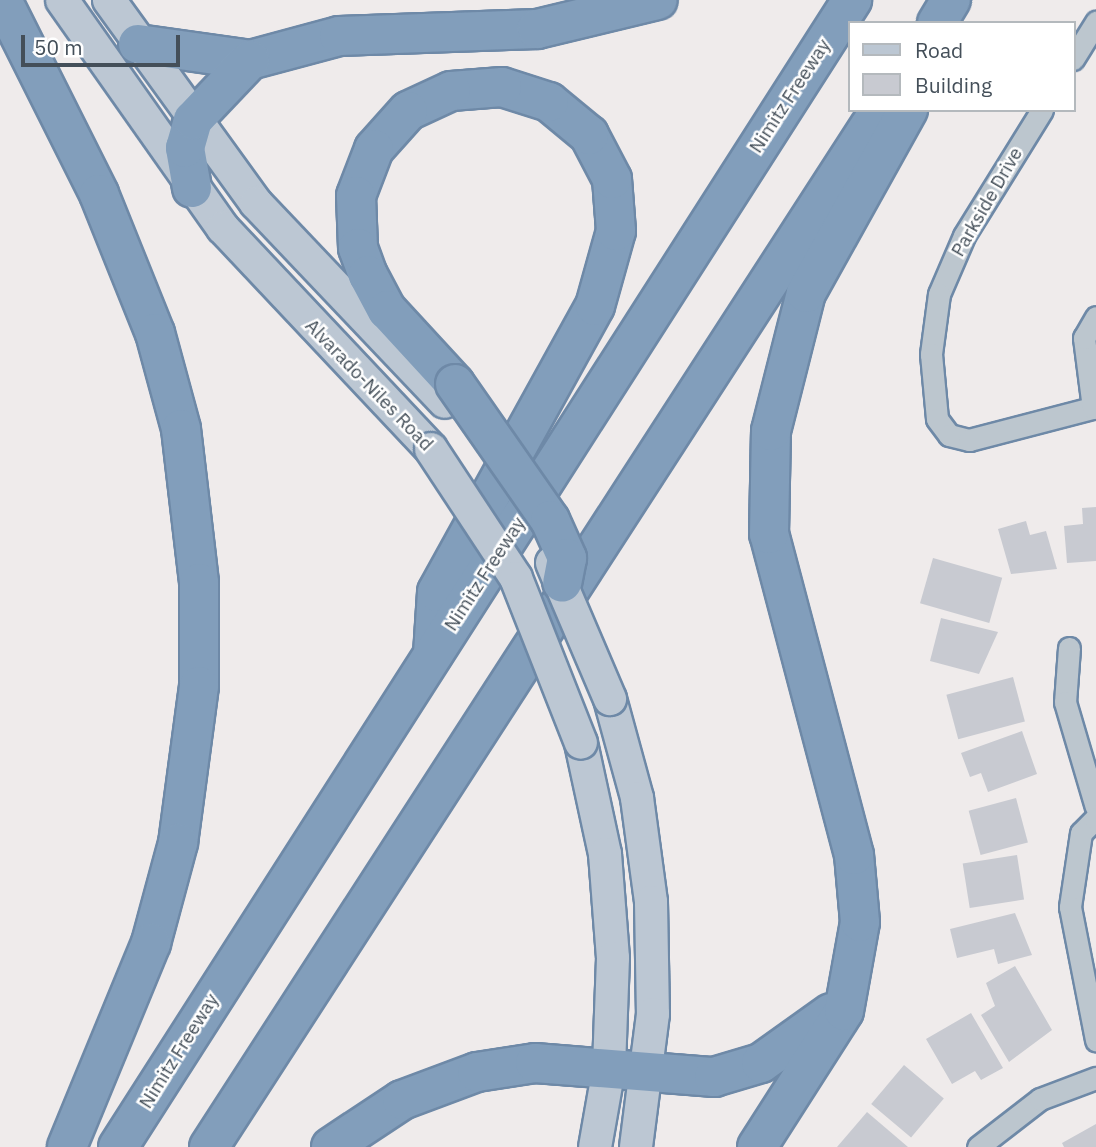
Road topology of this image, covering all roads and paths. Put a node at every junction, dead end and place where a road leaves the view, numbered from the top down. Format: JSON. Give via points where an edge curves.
{"nodes":[{"id":1,"x":2,"y":0,"type":"edge"},
{"id":2,"x":62,"y":0,"type":"edge"},
{"id":3,"x":109,"y":0,"type":"edge"},
{"id":4,"x":658,"y":0,"type":"edge"},
{"id":5,"x":852,"y":0,"type":"edge"},
{"id":6,"x":1096,"y":22,"type":"edge"},
{"id":7,"x":138,"y":44,"type":"junction"},
{"id":8,"x":1075,"y":56,"type":"edge"},
{"id":9,"x":250,"y":60,"type":"junction"},
{"id":10,"x":879,"y":112,"type":"edge"},
{"id":11,"x":907,"y":112,"type":"edge"},
{"id":12,"x":1041,"y":112,"type":"edge"},
{"id":13,"x":193,"y":120,"type":"junction"},
{"id":14,"x":192,"y":188,"type":"junction"},
{"id":15,"x":1096,"y":317,"type":"edge"},
{"id":16,"x":450,"y":393,"type":"junction"},
{"id":17,"x":1094,"y":408,"type":"edge"},
{"id":18,"x":562,"y":583,"type":"joint"},
{"id":19,"x":1069,"y":648,"type":"dead end"},
{"id":20,"x":433,"y":656,"type":"junction"},
{"id":21,"x":393,"y":719,"type":"junction"},
{"id":22,"x":1096,"y":807,"type":"edge"},
{"id":23,"x":1096,"y":818,"type":"edge"},
{"id":24,"x":854,"y":980,"type":"junction"},
{"id":25,"x":1096,"y":1041,"type":"edge"},
{"id":26,"x":609,"y":1068,"type":"junction"},
{"id":27,"x":649,"y":1072,"type":"junction"},
{"id":28,"x":1096,"y":1078,"type":"edge"},
{"id":29,"x":67,"y":1147,"type":"edge"},
{"id":30,"x":118,"y":1147,"type":"edge"},
{"id":31,"x":146,"y":1147,"type":"edge"},
{"id":32,"x":209,"y":1147,"type":"edge"},
{"id":33,"x":331,"y":1147,"type":"edge"},
{"id":34,"x":595,"y":1147,"type":"edge"},
{"id":35,"x":636,"y":1147,"type":"edge"},
{"id":36,"x":757,"y":1147,"type":"edge"},
{"id":37,"x":978,"y":1147,"type":"edge"}],
"edges":[{"from":1,"to":29,"type":"highway","via":[[99,194],[155,333],[181,429],[200,583],[200,686],[178,843],[152,943]]},
{"from":2,"to":14,"type":"main road","name":"Alvarado-Niles Road"},
{"from":3,"to":7,"type":"main road"},
{"from":4,"to":9,"type":"highway","via":[[537,29],[339,36]]},
{"from":5,"to":20,"type":"highway","name":"Nimitz Freeway"},
{"from":6,"to":8,"type":"street"},
{"from":7,"to":9,"type":"highway"},
{"from":7,"to":13,"type":"main road"},
{"from":9,"to":13,"type":"highway"},
{"from":10,"to":32,"type":"highway"},
{"from":11,"to":24,"type":"highway","via":[[806,293],[776,396],[767,466],[777,575],[854,855],[860,922]]},
{"from":12,"to":17,"type":"street","name":"Parkside Drive","via":[[964,236],[939,294],[931,354],[937,419],[950,435],[969,440]]},
{"from":13,"to":14,"type":"highway","via":[[185,148]]},
{"from":13,"to":16,"type":"main road","via":[[286,239]]},
{"from":14,"to":26,"type":"main road","name":"Alvarado-Niles Road","bridge":true,"via":[[255,265],[423,438],[516,578],[581,743],[611,906]]},
{"from":15,"to":17,"type":"street","via":[[1084,338]]},
{"from":16,"to":18,"type":"highway","bridge":true,"via":[[550,520],[567,558]]},
{"from":16,"to":20,"type":"highway","via":[[387,310],[368,275],[358,248],[356,196],[374,149],[408,111],[451,91],[502,87],[550,102],[589,135],[612,180],[616,231],[595,306],[437,592]]},
{"from":18,"to":27,"type":"main road","bridge":true,"via":[[610,699],[648,868],[654,957]]},
{"from":19,"to":22,"type":"street","via":[[1065,702]]},
{"from":20,"to":21,"type":"highway","name":"Nimitz Freeway"},
{"from":21,"to":30,"type":"highway","name":"Nimitz Freeway"},
{"from":21,"to":31,"type":"highway","via":[[388,769]]},
{"from":23,"to":25,"type":"street","via":[[1081,833],[1070,907]]},
{"from":24,"to":27,"type":"highway","via":[[824,1020],[761,1063],[715,1076]]},
{"from":24,"to":36,"type":"highway","via":[[844,1011]]},
{"from":26,"to":27,"type":"highway"},
{"from":26,"to":33,"type":"highway","via":[[535,1063],[477,1072],[402,1100]]},
{"from":26,"to":34,"type":"main road","name":"Alvarado-Niles Road"},
{"from":27,"to":35,"type":"main road"},
{"from":28,"to":37,"type":"street","via":[[1040,1099]]}]}
